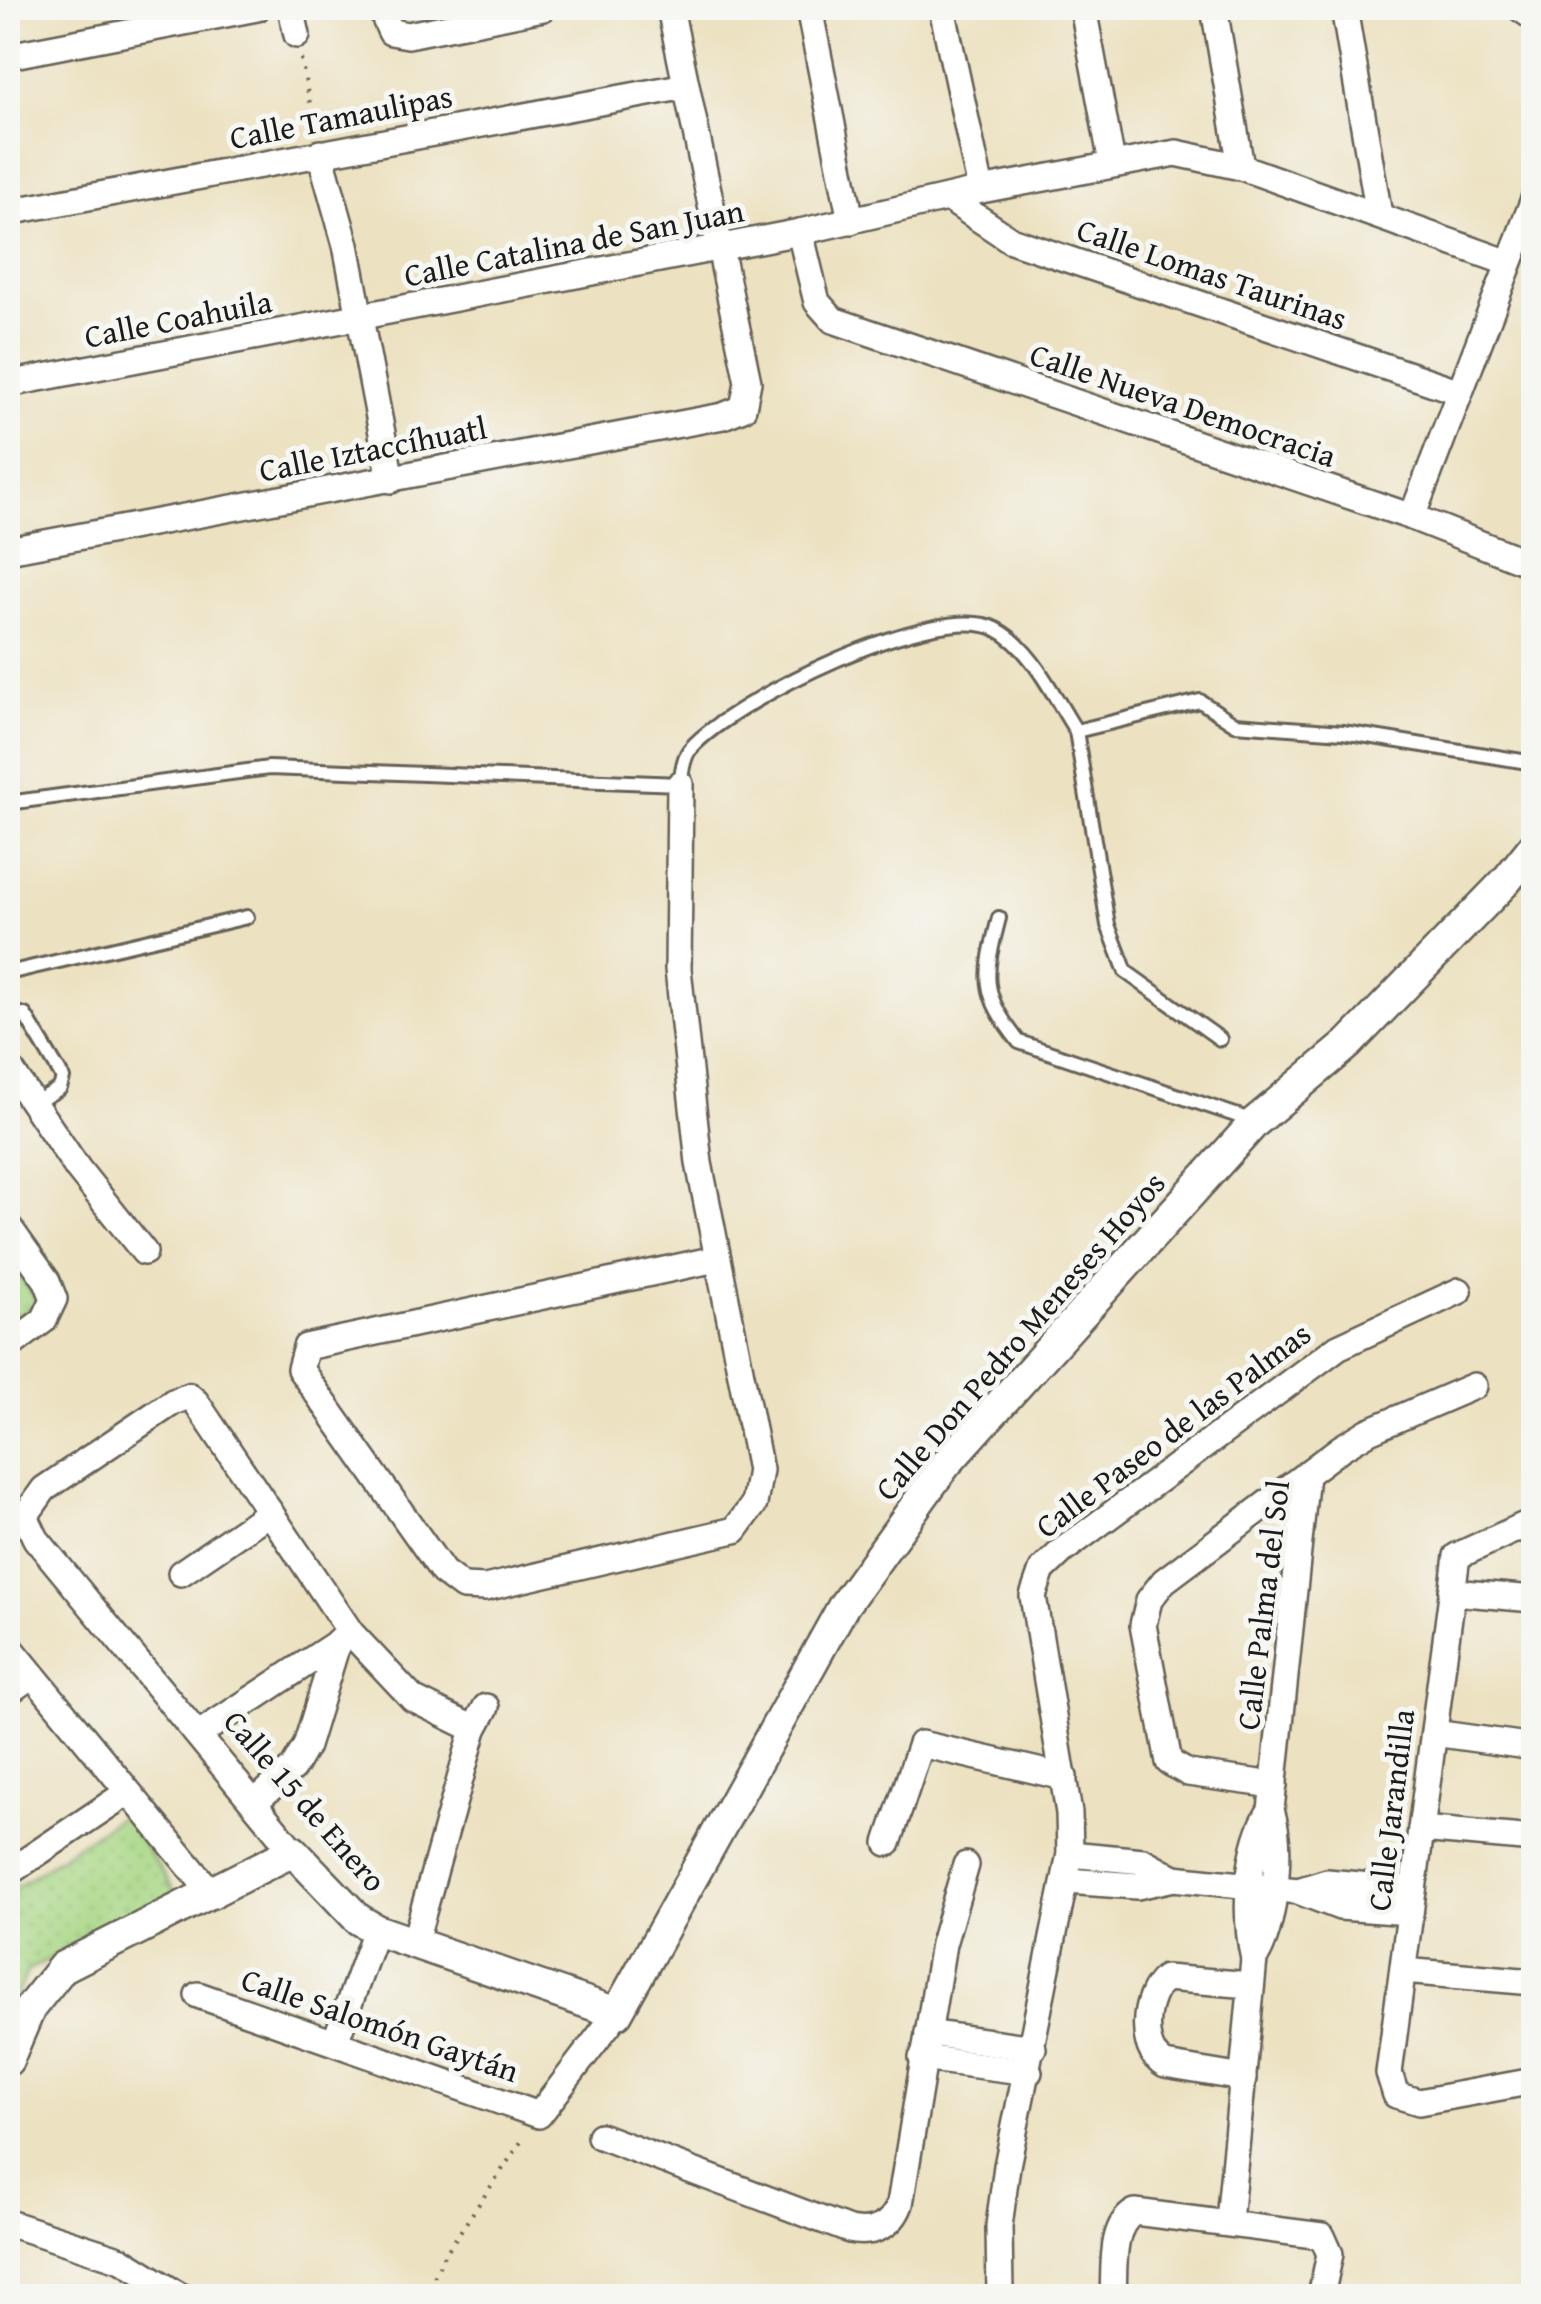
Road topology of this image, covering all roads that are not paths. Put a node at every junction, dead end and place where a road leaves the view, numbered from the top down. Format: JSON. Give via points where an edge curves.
{"nodes":[{"id":1,"x":257,"y":8,"type":"edge"},
{"id":2,"x":291,"y":8,"type":"edge"},
{"id":3,"x":380,"y":8,"type":"edge"},
{"id":4,"x":543,"y":8,"type":"edge"},
{"id":5,"x":670,"y":8,"type":"edge"},
{"id":6,"x":809,"y":8,"type":"edge"},
{"id":7,"x":942,"y":8,"type":"edge"},
{"id":8,"x":1082,"y":8,"type":"edge"},
{"id":9,"x":1214,"y":8,"type":"edge"},
{"id":10,"x":1344,"y":8,"type":"edge"},
{"id":11,"x":1520,"y":8,"type":"edge"},
{"id":12,"x":516,"y":10,"type":"edge"},
{"id":13,"x":1534,"y":18,"type":"edge"},
{"id":14,"x":297,"y":34,"type":"road end"},
{"id":15,"x":8,"y":56,"type":"edge"},
{"id":16,"x":686,"y":86,"type":"junction"},
{"id":17,"x":320,"y":154,"type":"junction"},
{"id":18,"x":1112,"y":163,"type":"junction"},
{"id":19,"x":1240,"y":168,"type":"junction"},
{"id":20,"x":980,"y":190,"type":"junction"},
{"id":21,"x":951,"y":200,"type":"junction"},
{"id":22,"x":1534,"y":200,"type":"edge"},
{"id":23,"x":8,"y":212,"type":"edge"},
{"id":24,"x":1380,"y":215,"type":"junction"},
{"id":25,"x":850,"y":220,"type":"junction"},
{"id":26,"x":800,"y":232,"type":"junction"},
{"id":27,"x":718,"y":248,"type":"junction"},
{"id":28,"x":1509,"y":264,"type":"junction"},
{"id":29,"x":360,"y":318,"type":"junction"},
{"id":30,"x":8,"y":384,"type":"edge"},
{"id":31,"x":1460,"y":392,"type":"junction"},
{"id":32,"x":391,"y":480,"type":"junction"},
{"id":33,"x":1412,"y":517,"type":"junction"},
{"id":34,"x":8,"y":550,"type":"edge"},
{"id":35,"x":1534,"y":565,"type":"edge"},
{"id":36,"x":1076,"y":730,"type":"junction"},
{"id":37,"x":1534,"y":764,"type":"edge"},
{"id":38,"x":680,"y":784,"type":"junction"},
{"id":39,"x":8,"y":803,"type":"edge"},
{"id":40,"x":1534,"y":846,"type":"edge"},
{"id":41,"x":247,"y":918,"type":"dead end"},
{"id":42,"x":999,"y":918,"type":"dead end"},
{"id":43,"x":8,"y":974,"type":"edge"},
{"id":44,"x":8,"y":1012,"type":"edge"},
{"id":45,"x":1220,"y":1039,"type":"dead end"},
{"id":46,"x":8,"y":1066,"type":"edge"},
{"id":47,"x":33,"y":1104,"type":"junction"},
{"id":48,"x":1254,"y":1122,"type":"junction"},
{"id":49,"x":8,"y":1226,"type":"edge"},
{"id":50,"x":144,"y":1252,"type":"dead end"},
{"id":51,"x":716,"y":1259,"type":"junction"},
{"id":52,"x":1459,"y":1291,"type":"dead end"},
{"id":53,"x":8,"y":1346,"type":"edge"},
{"id":54,"x":1474,"y":1386,"type":"dead end"},
{"id":55,"x":1306,"y":1475,"type":"junction"},
{"id":56,"x":270,"y":1512,"type":"junction"},
{"id":57,"x":1534,"y":1521,"type":"edge"},
{"id":58,"x":181,"y":1573,"type":"dead end"},
{"id":59,"x":1452,"y":1592,"type":"junction"},
{"id":60,"x":1534,"y":1599,"type":"edge"},
{"id":61,"x":345,"y":1638,"type":"junction"},
{"id":62,"x":8,"y":1645,"type":"edge"},
{"id":63,"x":32,"y":1676,"type":"junction"},
{"id":64,"x":8,"y":1692,"type":"edge"},
{"id":65,"x":1434,"y":1733,"type":"junction"},
{"id":66,"x":199,"y":1734,"type":"junction"},
{"id":67,"x":1534,"y":1747,"type":"edge"},
{"id":68,"x":1064,"y":1777,"type":"junction"},
{"id":69,"x":128,"y":1792,"type":"junction"},
{"id":70,"x":1272,"y":1797,"type":"junction"},
{"id":71,"x":254,"y":1803,"type":"junction"},
{"id":72,"x":1421,"y":1829,"type":"junction"},
{"id":73,"x":1534,"y":1839,"type":"edge"},
{"id":74,"x":888,"y":1843,"type":"dead end"},
{"id":75,"x":293,"y":1852,"type":"junction"},
{"id":76,"x":1070,"y":1854,"type":"junction"},
{"id":77,"x":966,"y":1865,"type":"dead end"},
{"id":78,"x":8,"y":1873,"type":"edge"},
{"id":79,"x":1174,"y":1878,"type":"junction"},
{"id":80,"x":1066,"y":1881,"type":"junction"},
{"id":81,"x":1274,"y":1888,"type":"junction"},
{"id":82,"x":213,"y":1894,"type":"junction"},
{"id":83,"x":1412,"y":1901,"type":"junction"},
{"id":84,"x":376,"y":1930,"type":"junction"},
{"id":85,"x":414,"y":1941,"type":"junction"},
{"id":86,"x":1402,"y":1970,"type":"junction"},
{"id":87,"x":1253,"y":1972,"type":"junction"},
{"id":88,"x":1534,"y":1982,"type":"edge"},
{"id":89,"x":198,"y":1996,"type":"dead end"},
{"id":90,"x":617,"y":2013,"type":"junction"},
{"id":91,"x":335,"y":2042,"type":"junction"},
{"id":92,"x":925,"y":2045,"type":"junction"},
{"id":93,"x":8,"y":2060,"type":"edge"},
{"id":94,"x":1031,"y":2060,"type":"junction"},
{"id":95,"x":1243,"y":2078,"type":"junction"},
{"id":96,"x":1534,"y":2081,"type":"edge"},
{"id":97,"x":540,"y":2116,"type":"joint"},
{"id":98,"x":600,"y":2136,"type":"dead end"},
{"id":99,"x":1228,"y":2221,"type":"junction"},
{"id":100,"x":8,"y":2222,"type":"edge"},
{"id":101,"x":180,"y":2296,"type":"edge"},
{"id":102,"x":1000,"y":2296,"type":"edge"},
{"id":103,"x":1113,"y":2296,"type":"edge"},
{"id":104,"x":1321,"y":2296,"type":"edge"}],
"edges":[{"from":1,"to":15,"type":"street"},
{"from":2,"to":14,"type":"street"},
{"from":3,"to":12,"type":"street","via":[[391,32],[408,35]]},
{"from":4,"to":12,"type":"street"},
{"from":5,"to":16,"type":"street"},
{"from":6,"to":25,"type":"street"},
{"from":7,"to":20,"type":"street"},
{"from":8,"to":18,"type":"street"},
{"from":9,"to":19,"type":"street"},
{"from":10,"to":24,"type":"street"},
{"from":11,"to":13,"type":"street"},
{"from":16,"to":17,"type":"street","name":"Calle Tamaulipas"},
{"from":16,"to":27,"type":"street"},
{"from":17,"to":23,"type":"street","name":"Calle Tamaulipas"},
{"from":17,"to":29,"type":"street"},
{"from":18,"to":19,"type":"street","name":"Calle Catalina de San Juan","via":[[1176,153]]},
{"from":18,"to":20,"type":"street","name":"Calle Catalina de San Juan"},
{"from":19,"to":24,"type":"street","name":"Calle Catalina de San Juan"},
{"from":20,"to":21,"type":"street","name":"Calle Catalina de San Juan"},
{"from":21,"to":25,"type":"street","name":"Calle Catalina de San Juan"},
{"from":21,"to":31,"type":"street","name":"Calle Lomas Taurinas","via":[[1011,240]]},
{"from":22,"to":28,"type":"street"},
{"from":24,"to":28,"type":"street","name":"Calle Catalina de San Juan"},
{"from":25,"to":26,"type":"street","name":"Calle Catalina de San Juan"},
{"from":26,"to":27,"type":"street","name":"Calle Catalina de San Juan"},
{"from":26,"to":33,"type":"street","name":"Calle Nueva Democracia","via":[[817,302],[846,326]]},
{"from":27,"to":29,"type":"street","name":"Calle Catalina de San Juan"},
{"from":27,"to":32,"type":"street","name":"Calle Iztaccíhuatl","via":[[747,403],[724,416]]},
{"from":28,"to":31,"type":"street"},
{"from":29,"to":30,"type":"street","name":"Calle Coahuila"},
{"from":29,"to":32,"type":"street"},
{"from":31,"to":33,"type":"street"},
{"from":32,"to":34,"type":"street","name":"Calle Iztaccíhuatl"},
{"from":33,"to":35,"type":"street","name":"Calle Nueva Democracia"},
{"from":36,"to":37,"type":"lane","via":[[1200,700],[1235,724],[1343,732]]},
{"from":36,"to":38,"type":"lane","via":[[1021,649],[997,630],[969,621],[872,644],[805,673],[728,717],[688,750]]},
{"from":36,"to":45,"type":"lane","via":[[1108,926],[1126,972]]},
{"from":38,"to":39,"type":"lane","via":[[269,768]]},
{"from":38,"to":51,"type":"street","via":[[678,969]]},
{"from":40,"to":48,"type":"street","name":"Calle Don Pedro Meneses Hoyos","via":[[1348,1044]]},
{"from":41,"to":43,"type":"lane"},
{"from":42,"to":48,"type":"lane","via":[[984,976],[996,1013],[1019,1042]]},
{"from":44,"to":47,"type":"lane","via":[[25,1015],[62,1078],[60,1088]]},
{"from":46,"to":47,"type":"street"},
{"from":47,"to":50,"type":"street"},
{"from":48,"to":90,"type":"street","name":"Calle Don Pedro Meneses Hoyos","via":[[945,1464],[866,1572]]},
{"from":49,"to":53,"type":"street","via":[[54,1300],[44,1320]]},
{"from":51,"to":51,"type":"street","via":[[306,1347],[300,1369],[444,1572],[463,1587],[485,1588],[735,1530],[754,1504],[760,1470]]},
{"from":52,"to":68,"type":"street","name":"Calle Paseo de las Palmas","via":[[1338,1347],[1042,1570],[1033,1596],[1036,1631]]},
{"from":54,"to":55,"type":"street","name":"Calle Palma del Sol","via":[[1369,1431]]},
{"from":55,"to":70,"type":"street","name":"Calle Palma del Sol"},
{"from":55,"to":70,"type":"street","via":[[1164,1581],[1142,1625],[1169,1762]]},
{"from":56,"to":58,"type":"street"},
{"from":56,"to":61,"type":"street"},
{"from":56,"to":66,"type":"street","name":"Calle 15 de Enero","via":[[196,1402],[181,1397],[44,1489],[25,1516],[36,1539]]},
{"from":57,"to":59,"type":"street","name":"Calle Jarandilla","via":[[1457,1556]]},
{"from":59,"to":60,"type":"street"},
{"from":59,"to":65,"type":"street","name":"Calle Jarandilla"},
{"from":61,"to":66,"type":"street"},
{"from":61,"to":71,"type":"street","via":[[306,1746],[293,1768]]},
{"from":61,"to":85,"type":"street","via":[[414,1700],[480,1718]]},
{"from":62,"to":63,"type":"street"},
{"from":63,"to":64,"type":"street"},
{"from":63,"to":69,"type":"street"},
{"from":65,"to":67,"type":"street"},
{"from":65,"to":72,"type":"street","name":"Calle Jarandilla"},
{"from":66,"to":71,"type":"street","name":"Calle 15 de Enero"},
{"from":68,"to":74,"type":"street","via":[[921,1744]]},
{"from":68,"to":76,"type":"street","name":"Calle Paseo de las Palmas"},
{"from":69,"to":78,"type":"street"},
{"from":69,"to":82,"type":"street"},
{"from":70,"to":81,"type":"street","name":"Calle Palma del Sol"},
{"from":71,"to":75,"type":"street","name":"Calle 15 de Enero"},
{"from":72,"to":73,"type":"street"},
{"from":72,"to":83,"type":"street","name":"Calle Jarandilla"},
{"from":75,"to":82,"type":"street"},
{"from":75,"to":84,"type":"street","name":"Calle 15 de Enero"},
{"from":76,"to":79,"type":"street","via":[[1143,1861]]},
{"from":76,"to":80,"type":"street","name":"Calle Paseo de las Palmas"},
{"from":77,"to":92,"type":"street"},
{"from":79,"to":80,"type":"street","via":[[1137,1886]]},
{"from":79,"to":81,"type":"street"},
{"from":80,"to":94,"type":"street","name":"Calle Paseo de las Palmas"},
{"from":81,"to":83,"type":"street","via":[[1330,1905]]},
{"from":81,"to":87,"type":"street","name":"Calle Palma del Sol","via":[[1249,1932]]},
{"from":82,"to":93,"type":"street","via":[[63,1967],[30,2008]]},
{"from":83,"to":86,"type":"street","name":"Calle Jarandilla"},
{"from":84,"to":85,"type":"street","name":"Calle 15 de Enero"},
{"from":84,"to":91,"type":"street"},
{"from":85,"to":90,"type":"street","name":"Calle 15 de Enero"},
{"from":86,"to":88,"type":"street"},
{"from":86,"to":96,"type":"street","name":"Calle Jarandilla","via":[[1389,2073],[1396,2095],[1419,2102]]},
{"from":87,"to":95,"type":"street","name":"Calle Palma del Sol"},
{"from":87,"to":95,"type":"street","via":[[1166,1978],[1156,1987],[1146,2042],[1165,2065]]},
{"from":89,"to":91,"type":"street","name":"Calle Salomón Gaytán"},
{"from":90,"to":97,"type":"street","name":"Calle Don Pedro Meneses Hoyos"},
{"from":91,"to":97,"type":"street","name":"Calle Salomón Gaytán"},
{"from":92,"to":94,"type":"street"},
{"from":92,"to":98,"type":"street","via":[[900,2204],[890,2222],[870,2232]]},
{"from":94,"to":102,"type":"street","name":"Calle Paseo de las Palmas","via":[[1000,2226]]},
{"from":95,"to":99,"type":"street","name":"Calle Palma del Sol"},
{"from":99,"to":103,"type":"street","via":[[1126,2216],[1118,2234]]},
{"from":99,"to":104,"type":"street","via":[[1322,2236],[1330,2254]]},
{"from":100,"to":101,"type":"street","via":[[122,2260]]}]}
